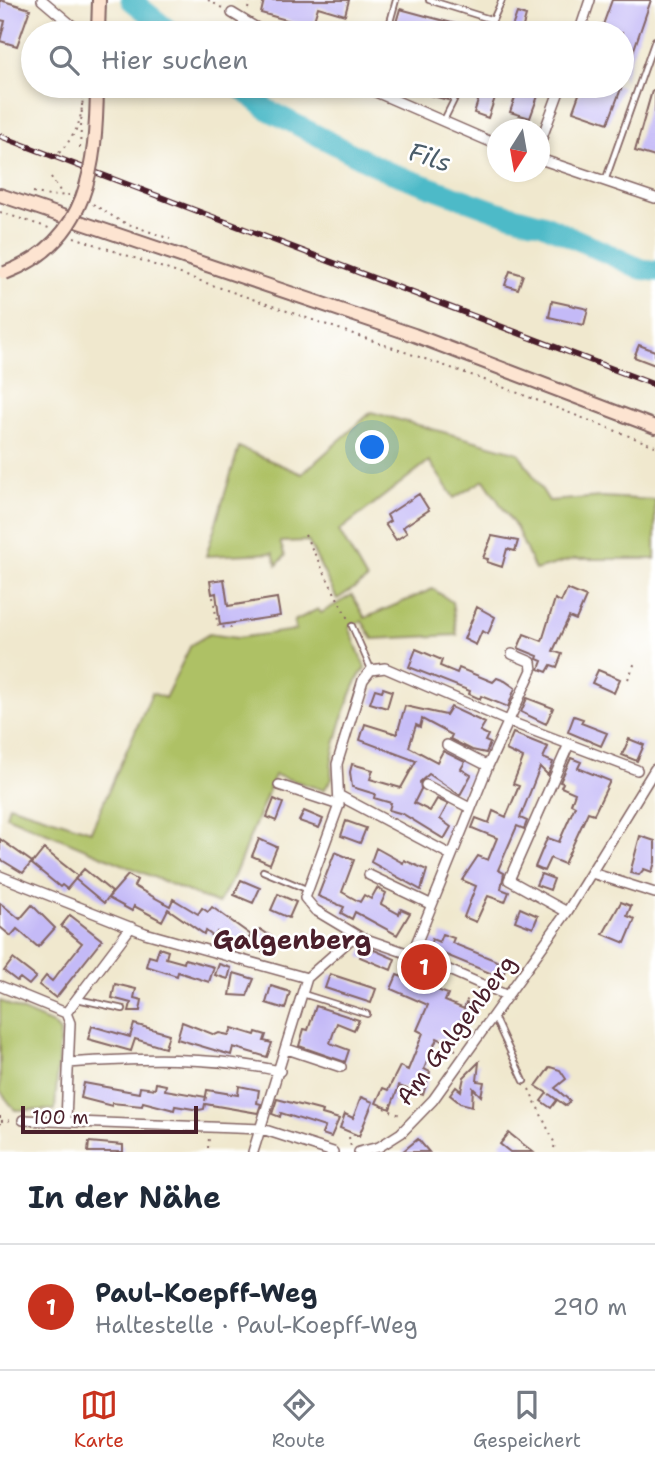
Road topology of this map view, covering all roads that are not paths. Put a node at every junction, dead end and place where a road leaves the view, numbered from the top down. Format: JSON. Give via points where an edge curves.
{"nodes":[{"id":1,"x":42,"y":0,"type":"edge"},
{"id":2,"x":99,"y":0,"type":"edge"},
{"id":3,"x":397,"y":0,"type":"edge"},
{"id":4,"x":429,"y":0,"type":"edge"},
{"id":5,"x":502,"y":0,"type":"edge"},
{"id":6,"x":590,"y":0,"type":"edge"},
{"id":7,"x":232,"y":13,"type":"road end"},
{"id":8,"x":493,"y":20,"type":"joint"},
{"id":9,"x":67,"y":21,"type":"edge"},
{"id":10,"x":98,"y":21,"type":"edge"},
{"id":11,"x":245,"y":21,"type":"edge"},
{"id":12,"x":390,"y":21,"type":"edge"},
{"id":13,"x":583,"y":21,"type":"edge"},
{"id":14,"x":655,"y":40,"type":"edge"},
{"id":15,"x":96,"y":98,"type":"edge"},
{"id":16,"x":392,"y":98,"type":"edge"},
{"id":17,"x":455,"y":98,"type":"edge"},
{"id":18,"x":557,"y":98,"type":"edge"},
{"id":19,"x":549,"y":119,"type":"edge"},
{"id":20,"x":443,"y":122,"type":"junction"},
{"id":21,"x":487,"y":140,"type":"edge"},
{"id":22,"x":550,"y":162,"type":"edge"},
{"id":23,"x":605,"y":181,"type":"junction"},
{"id":24,"x":0,"y":195,"type":"edge"},
{"id":25,"x":655,"y":198,"type":"edge"},
{"id":26,"x":3,"y":273,"type":"edge"},
{"id":27,"x":655,"y":427,"type":"edge"},
{"id":28,"x":352,"y":626,"type":"road end"},
{"id":29,"x":512,"y":654,"type":"dead end"},
{"id":30,"x":371,"y":670,"type":"junction"},
{"id":31,"x":508,"y":721,"type":"junction"},
{"id":32,"x":569,"y":744,"type":"junction"},
{"id":33,"x":447,"y":746,"type":"dead end"},
{"id":34,"x":488,"y":766,"type":"junction"},
{"id":35,"x":655,"y":769,"type":"edge"},
{"id":36,"x":638,"y":770,"type":"dead end"},
{"id":37,"x":279,"y":785,"type":"dead end"},
{"id":38,"x":426,"y":785,"type":"dead end"},
{"id":39,"x":340,"y":800,"type":"junction"},
{"id":40,"x":470,"y":808,"type":"junction"},
{"id":41,"x":451,"y":855,"type":"junction"},
{"id":42,"x":264,"y":872,"type":"dead end"},
{"id":43,"x":592,"y":873,"type":"junction"},
{"id":44,"x":0,"y":876,"type":"edge"},
{"id":45,"x":369,"y":876,"type":"dead end"},
{"id":46,"x":306,"y":889,"type":"junction"},
{"id":47,"x":655,"y":893,"type":"edge"},
{"id":48,"x":430,"y":904,"type":"junction"},
{"id":49,"x":567,"y":912,"type":"junction"},
{"id":50,"x":131,"y":927,"type":"junction"},
{"id":51,"x":360,"y":937,"type":"junction"},
{"id":52,"x":412,"y":954,"type":"junction"},
{"id":53,"x":307,"y":978,"type":"junction"},
{"id":54,"x":0,"y":986,"type":"edge"},
{"id":55,"x":303,"y":994,"type":"junction"},
{"id":56,"x":508,"y":996,"type":"junction"},
{"id":57,"x":76,"y":999,"type":"junction"},
{"id":58,"x":122,"y":1009,"type":"dead end"},
{"id":59,"x":65,"y":1013,"type":"junction"},
{"id":60,"x":367,"y":1014,"type":"dead end"},
{"id":61,"x":493,"y":1017,"type":"junction"},
{"id":62,"x":286,"y":1049,"type":"junction"},
{"id":63,"x":69,"y":1063,"type":"junction"},
{"id":64,"x":341,"y":1067,"type":"dead end"},
{"id":65,"x":280,"y":1071,"type":"junction"},
{"id":66,"x":524,"y":1081,"type":"road end"},
{"id":67,"x":23,"y":1120,"type":"dead end"},
{"id":68,"x":66,"y":1121,"type":"junction"},
{"id":69,"x":262,"y":1129,"type":"junction"},
{"id":70,"x":253,"y":1152,"type":"edge"},
{"id":71,"x":333,"y":1152,"type":"edge"},
{"id":72,"x":359,"y":1152,"type":"edge"}],
"edges":[{"from":1,"to":9,"type":"street"},
{"from":2,"to":10,"type":"main road"},
{"from":3,"to":12,"type":"lane"},
{"from":4,"to":8,"type":"lane"},
{"from":5,"to":8,"type":"lane"},
{"from":6,"to":13,"type":"street"},
{"from":7,"to":11,"type":"street"},
{"from":14,"to":23,"type":"lane"},
{"from":15,"to":26,"type":"main road","bridge":true,"via":[[92,167],[68,229],[46,253]]},
{"from":16,"to":20,"type":"street"},
{"from":17,"to":20,"type":"lane"},
{"from":18,"to":19,"type":"street"},
{"from":20,"to":21,"type":"street"},
{"from":22,"to":23,"type":"street"},
{"from":23,"to":25,"type":"street"},
{"from":24,"to":27,"type":"main road","via":[[402,331]]},
{"from":28,"to":30,"type":"lane"},
{"from":29,"to":31,"type":"street","via":[[533,665]]},
{"from":30,"to":31,"type":"street","via":[[385,668]]},
{"from":30,"to":39,"type":"street","via":[[363,680],[337,764]]},
{"from":31,"to":32,"type":"street"},
{"from":31,"to":34,"type":"street"},
{"from":32,"to":36,"type":"street"},
{"from":32,"to":49,"type":"street","via":[[509,880]]},
{"from":33,"to":34,"type":"street"},
{"from":34,"to":40,"type":"street"},
{"from":35,"to":43,"type":"street","name":"Am Galgenberg"},
{"from":37,"to":39,"type":"street"},
{"from":38,"to":40,"type":"street"},
{"from":39,"to":41,"type":"street"},
{"from":39,"to":46,"type":"street"},
{"from":40,"to":41,"type":"street"},
{"from":41,"to":48,"type":"street"},
{"from":42,"to":46,"type":"lane"},
{"from":43,"to":47,"type":"street"},
{"from":43,"to":49,"type":"street","name":"Am Galgenberg"},
{"from":44,"to":50,"type":"street"},
{"from":45,"to":48,"type":"street"},
{"from":46,"to":51,"type":"street","via":[[308,904]]},
{"from":48,"to":52,"type":"street"},
{"from":49,"to":56,"type":"street","name":"Am Galgenberg"},
{"from":50,"to":53,"type":"street"},
{"from":50,"to":57,"type":"street"},
{"from":51,"to":52,"type":"street"},
{"from":51,"to":53,"type":"street","via":[[350,940]]},
{"from":52,"to":56,"type":"street"},
{"from":53,"to":55,"type":"street"},
{"from":54,"to":59,"type":"street"},
{"from":55,"to":60,"type":"lane"},
{"from":55,"to":62,"type":"street"},
{"from":56,"to":61,"type":"street","name":"Am Galgenberg"},
{"from":57,"to":58,"type":"lane"},
{"from":57,"to":59,"type":"street"},
{"from":59,"to":63,"type":"street"},
{"from":61,"to":66,"type":"lane"},
{"from":61,"to":72,"type":"street","name":"Am Galgenberg","via":[[432,1101],[401,1133],[379,1147]]},
{"from":62,"to":64,"type":"street"},
{"from":62,"to":65,"type":"street"},
{"from":63,"to":65,"type":"street","via":[[156,1058],[241,1063]]},
{"from":63,"to":68,"type":"street"},
{"from":65,"to":69,"type":"street"},
{"from":67,"to":68,"type":"street"},
{"from":68,"to":69,"type":"street"},
{"from":69,"to":70,"type":"street"},
{"from":69,"to":71,"type":"street"}]}
